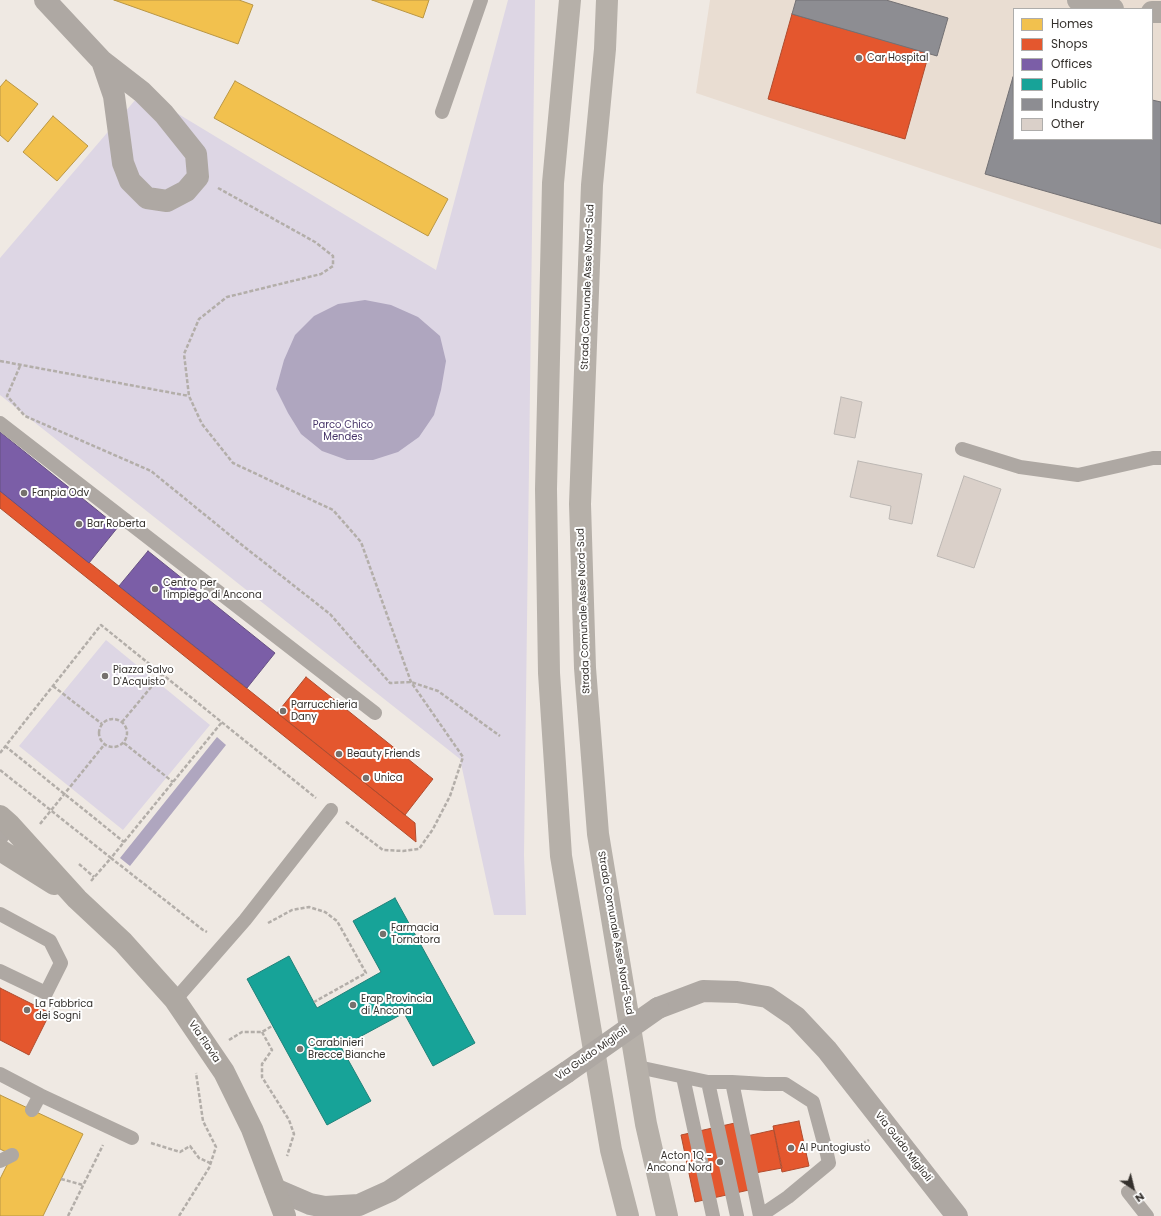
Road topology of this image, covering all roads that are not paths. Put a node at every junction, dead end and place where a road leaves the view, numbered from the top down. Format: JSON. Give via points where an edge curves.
{"nodes":[{"id":1,"x":45,"y":0,"type":"edge"},
{"id":2,"x":481,"y":0,"type":"edge"},
{"id":3,"x":570,"y":0,"type":"edge"},
{"id":4,"x":607,"y":0,"type":"edge"},
{"id":5,"x":1078,"y":0,"type":"edge"},
{"id":6,"x":1109,"y":8,"type":"edge"},
{"id":7,"x":102,"y":61,"type":"junction"},
{"id":8,"x":442,"y":112,"type":"dead end"},
{"id":9,"x":0,"y":423,"type":"edge"},
{"id":10,"x":962,"y":449,"type":"dead end"},
{"id":11,"x":1161,"y":458,"type":"edge"},
{"id":12,"x":375,"y":713,"type":"dead end"},
{"id":13,"x":331,"y":810,"type":"road end"},
{"id":14,"x":3,"y":827,"type":"edge"},
{"id":15,"x":0,"y":850,"type":"edge"},
{"id":16,"x":77,"y":898,"type":"junction"},
{"id":17,"x":0,"y":914,"type":"edge"},
{"id":18,"x":0,"y":971,"type":"edge"},
{"id":19,"x":175,"y":1000,"type":"junction"},
{"id":20,"x":638,"y":1067,"type":"junction"},
{"id":21,"x":0,"y":1074,"type":"edge"},
{"id":22,"x":683,"y":1077,"type":"junction"},
{"id":23,"x":708,"y":1082,"type":"junction"},
{"id":24,"x":732,"y":1082,"type":"junction"},
{"id":25,"x":40,"y":1095,"type":"junction"},
{"id":26,"x":32,"y":1110,"type":"dead end"},
{"id":27,"x":132,"y":1138,"type":"road end"},
{"id":28,"x":275,"y":1189,"type":"junction"},
{"id":29,"x":1128,"y":1192,"type":"dead end"},
{"id":30,"x":357,"y":1212,"type":"edge"},
{"id":31,"x":285,"y":1216,"type":"edge"},
{"id":32,"x":628,"y":1216,"type":"edge"},
{"id":33,"x":667,"y":1216,"type":"edge"},
{"id":34,"x":713,"y":1216,"type":"edge"},
{"id":35,"x":736,"y":1216,"type":"edge"},
{"id":36,"x":760,"y":1216,"type":"edge"},
{"id":37,"x":957,"y":1216,"type":"edge"},
{"id":38,"x":1147,"y":1216,"type":"edge"}],
"edges":[{"from":1,"to":7,"type":"street"},
{"from":2,"to":8,"type":"lane"},
{"from":3,"to":32,"type":"highway","via":[[553,183],[546,489],[549,673],[561,856],[611,1150]]},
{"from":4,"to":20,"type":"highway","name":"Strada Comunale Asse Nord-Sud","via":[[592,185],[580,512],[585,668],[598,834]]},
{"from":5,"to":6,"type":"street"},
{"from":7,"to":7,"type":"street","via":[[114,96],[124,163],[130,181],[147,198],[167,201],[186,191],[198,177],[196,154],[164,114],[142,92]]},
{"from":9,"to":12,"type":"lane"},
{"from":10,"to":11,"type":"lane","via":[[1020,467],[1078,475]]},
{"from":13,"to":19,"type":"lane","via":[[245,920]]},
{"from":14,"to":16,"type":"street","name":"Via Flavia"},
{"from":15,"to":16,"type":"street","name":"Via Flavia"},
{"from":16,"to":19,"type":"street","name":"Via Flavia","via":[[123,942]]},
{"from":17,"to":18,"type":"lane","via":[[50,941],[62,964],[46,993]]},
{"from":19,"to":28,"type":"street","name":"Via Flavia","via":[[224,1072],[252,1129]]},
{"from":20,"to":22,"type":"lane"},
{"from":20,"to":33,"type":"highway","name":"Strada Comunale Asse Nord-Sud","via":[[646,1124]]},
{"from":21,"to":25,"type":"lane"},
{"from":22,"to":23,"type":"lane"},
{"from":22,"to":34,"type":"lane"},
{"from":23,"to":24,"type":"lane"},
{"from":23,"to":35,"type":"lane"},
{"from":24,"to":36,"type":"lane"},
{"from":24,"to":36,"type":"lane","via":[[785,1084],[812,1102],[827,1154],[829,1164]]},
{"from":25,"to":26,"type":"lane"},
{"from":25,"to":27,"type":"lane"},
{"from":28,"to":30,"type":"street","name":"Via Guido Miglioli","via":[[310,1204]]},
{"from":28,"to":31,"type":"street","name":"Via Flavia"},
{"from":29,"to":38,"type":"lane"},
{"from":30,"to":37,"type":"street","name":"Via Guido Miglioli","bridge":true,"via":[[658,1008],[704,992],[737,992],[767,997],[796,1017],[827,1050]]}]}
